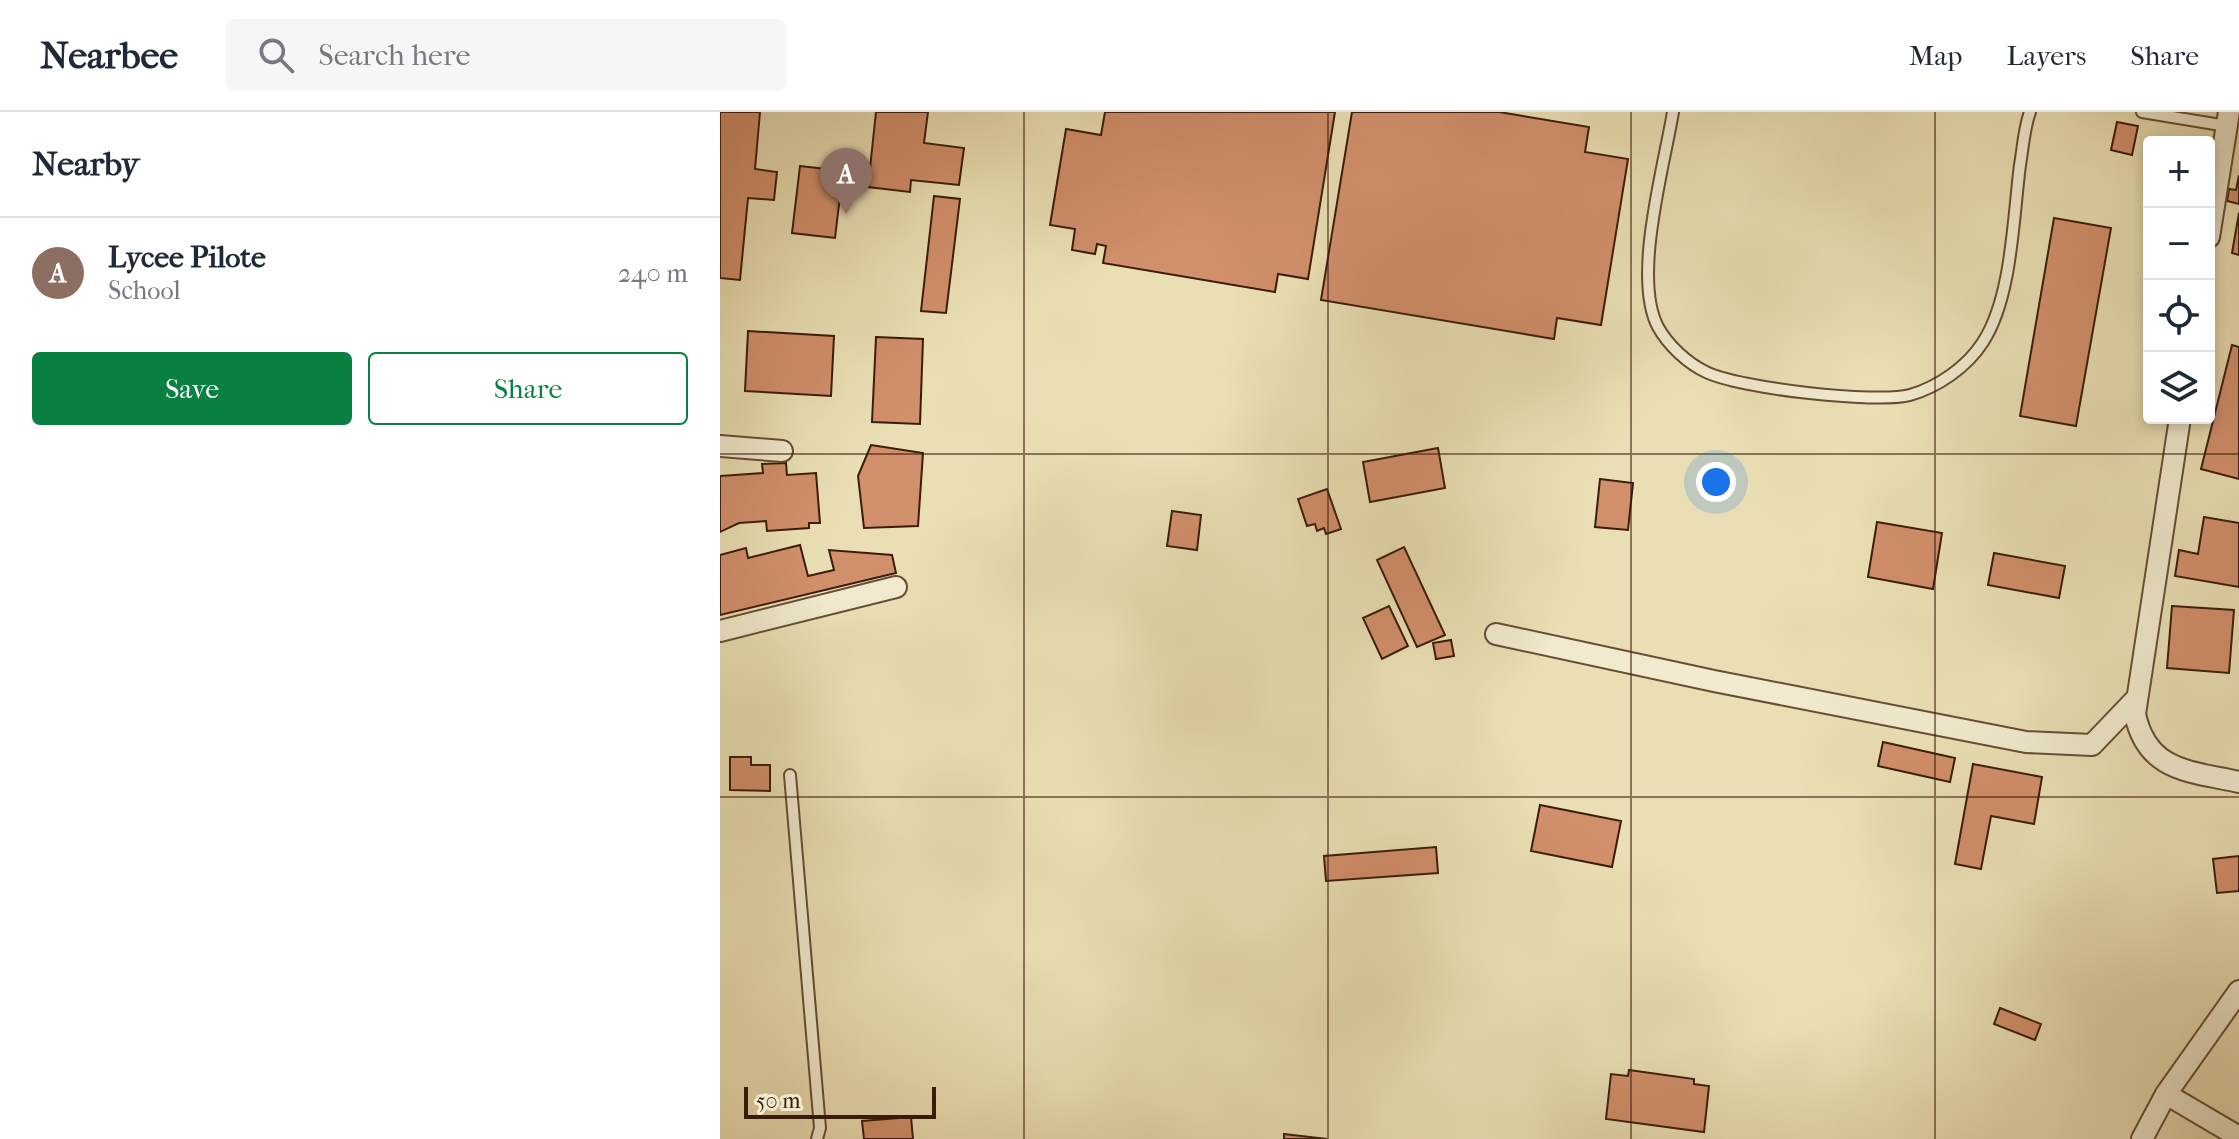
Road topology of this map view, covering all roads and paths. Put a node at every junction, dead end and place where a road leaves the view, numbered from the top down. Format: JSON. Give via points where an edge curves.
{"nodes":[{"id":1,"x":1673,"y":112,"type":"edge"},
{"id":2,"x":2030,"y":112,"type":"edge"},
{"id":3,"x":2142,"y":112,"type":"edge"},
{"id":4,"x":2228,"y":119,"type":"edge"},
{"id":5,"x":2214,"y":208,"type":"edge"},
{"id":6,"x":2179,"y":424,"type":"edge"},
{"id":7,"x":720,"y":446,"type":"edge"},
{"id":8,"x":782,"y":451,"type":"dead end"},
{"id":9,"x":896,"y":587,"type":"dead end"},
{"id":10,"x":720,"y":631,"type":"edge"},
{"id":11,"x":1496,"y":634,"type":"dead end"},
{"id":12,"x":2135,"y":700,"type":"junction"},
{"id":13,"x":790,"y":775,"type":"dead end"},
{"id":14,"x":2239,"y":782,"type":"edge"},
{"id":15,"x":2239,"y":991,"type":"edge"},
{"id":16,"x":2166,"y":1094,"type":"junction"},
{"id":17,"x":2239,"y":1137,"type":"edge"},
{"id":18,"x":817,"y":1139,"type":"edge"},
{"id":19,"x":2142,"y":1139,"type":"edge"}],
"edges":[{"from":1,"to":2,"type":"lane","via":[[1647,266],[1647,296],[1659,327],[1679,353],[1707,372],[1738,382],[1879,399],[1937,384],[1982,344],[2003,287]]},
{"from":3,"to":4,"type":"lane"},
{"from":4,"to":5,"type":"street"},
{"from":6,"to":12,"type":"street"},
{"from":7,"to":8,"type":"street"},
{"from":9,"to":10,"type":"street"},
{"from":11,"to":12,"type":"street","via":[[2026,742],[2092,745]]},
{"from":12,"to":14,"type":"street","via":[[2143,741],[2163,762]]},
{"from":13,"to":18,"type":"lane"},
{"from":15,"to":16,"type":"street"},
{"from":16,"to":17,"type":"street"},
{"from":16,"to":19,"type":"street"}]}
